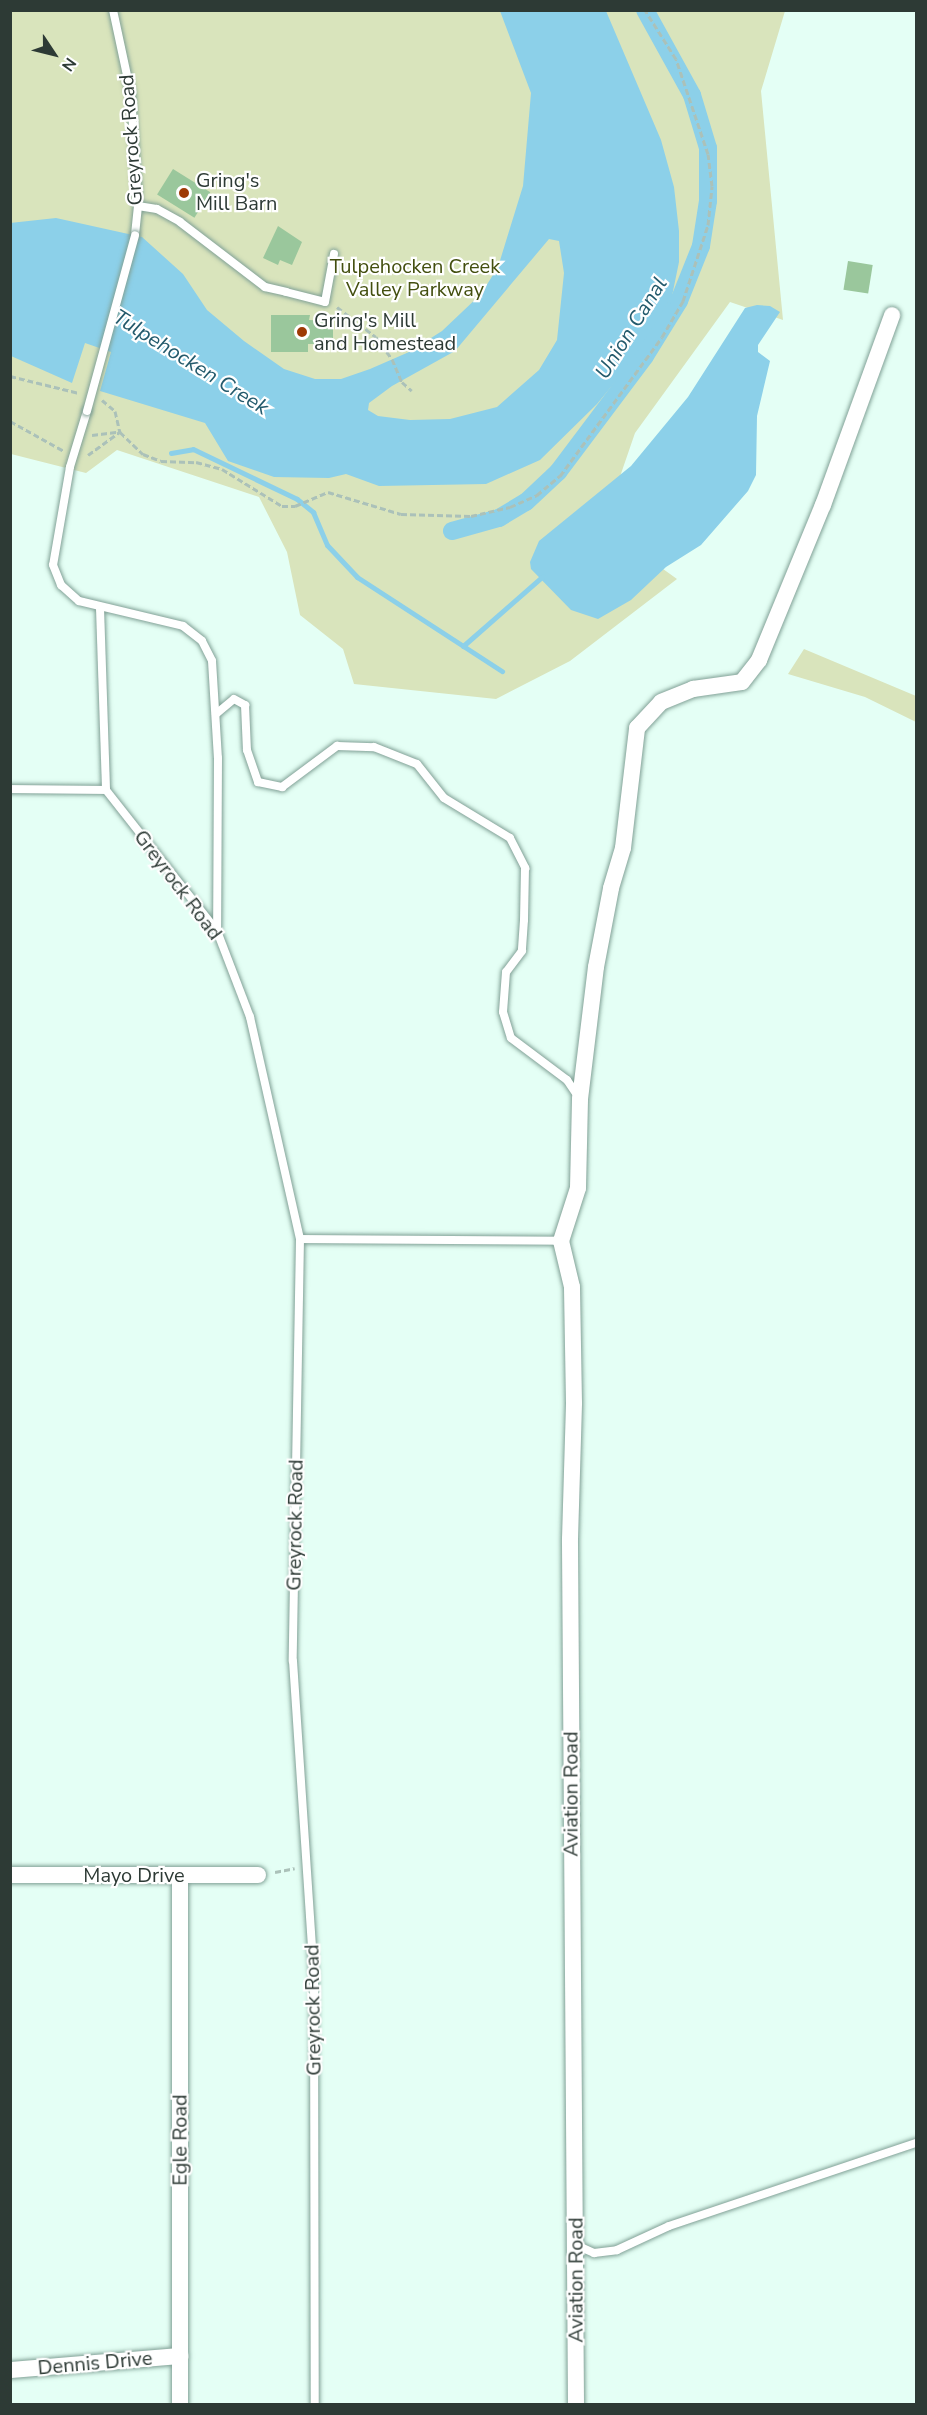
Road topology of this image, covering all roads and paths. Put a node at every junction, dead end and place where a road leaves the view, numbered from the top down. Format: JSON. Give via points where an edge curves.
{"nodes":[{"id":1,"x":113,"y":10,"type":"edge"},
{"id":2,"x":645,"y":10,"type":"edge"},
{"id":3,"x":138,"y":206,"type":"junction"},
{"id":4,"x":334,"y":254,"type":"dead end"},
{"id":5,"x":325,"y":302,"type":"junction"},
{"id":6,"x":892,"y":315,"type":"dead end"},
{"id":7,"x":10,"y":376,"type":"edge"},
{"id":8,"x":412,"y":391,"type":"dead end"},
{"id":9,"x":85,"y":394,"type":"dead end"},
{"id":10,"x":98,"y":398,"type":"dead end"},
{"id":11,"x":10,"y":421,"type":"edge"},
{"id":12,"x":90,"y":431,"type":"dead end"},
{"id":13,"x":120,"y":432,"type":"junction"},
{"id":14,"x":75,"y":455,"type":"junction"},
{"id":15,"x":100,"y":608,"type":"junction"},
{"id":16,"x":216,"y":714,"type":"junction"},
{"id":17,"x":10,"y":789,"type":"edge"},
{"id":18,"x":106,"y":790,"type":"junction"},
{"id":19,"x":217,"y":931,"type":"junction"},
{"id":20,"x":580,"y":1099,"type":"junction"},
{"id":21,"x":300,"y":1239,"type":"junction"},
{"id":22,"x":561,"y":1242,"type":"junction"},
{"id":23,"x":307,"y":1866,"type":"junction"},
{"id":24,"x":10,"y":1875,"type":"edge"},
{"id":25,"x":180,"y":1875,"type":"junction"},
{"id":26,"x":258,"y":1875,"type":"joint"},
{"id":27,"x":916,"y":2143,"type":"edge"},
{"id":28,"x":576,"y":2245,"type":"junction"},
{"id":29,"x":180,"y":2356,"type":"junction"},
{"id":30,"x":10,"y":2370,"type":"edge"},
{"id":31,"x":180,"y":2404,"type":"edge"},
{"id":32,"x":315,"y":2404,"type":"edge"},
{"id":33,"x":576,"y":2404,"type":"edge"}],
"edges":[{"from":1,"to":3,"type":"lane","name":"Greyrock Road","via":[[131,94]]},
{"from":2,"to":13,"type":"path","via":[[676,59],[708,154],[712,186],[708,225],[683,301],[662,337],[560,476],[537,495],[510,507],[471,516],[401,514],[328,492],[295,506],[282,506],[222,469],[196,462],[161,461],[142,454]]},
{"from":3,"to":5,"type":"lane","via":[[157,209],[180,222],[265,287]]},
{"from":3,"to":14,"type":"lane","name":"Greyrock Road","bridge":true,"via":[[135,235]]},
{"from":4,"to":5,"type":"lane"},
{"from":5,"to":8,"type":"path","via":[[358,319],[392,359],[402,382]]},
{"from":6,"to":20,"type":"street","via":[[816,525],[759,660],[742,682],[693,689],[661,702],[637,728],[633,786],[596,967]]},
{"from":7,"to":9,"type":"path"},
{"from":10,"to":13,"type":"path","via":[[115,411]]},
{"from":11,"to":14,"type":"path","via":[[54,448]]},
{"from":12,"to":13,"type":"path","via":[[90,435]]},
{"from":13,"to":14,"type":"path","via":[[88,455]]},
{"from":14,"to":15,"type":"lane","name":"Greyrock Road","via":[[53,565],[61,585],[79,601]]},
{"from":15,"to":16,"type":"lane","name":"Greyrock Road","via":[[183,626],[202,641],[212,661]]},
{"from":15,"to":18,"type":"lane"},
{"from":16,"to":19,"type":"lane","name":"Greyrock Road"},
{"from":16,"to":20,"type":"lane","via":[[234,699],[245,705],[247,750],[258,782],[282,787],[337,746],[374,747],[417,764],[444,798],[510,838],[525,868],[524,920],[522,951],[506,972],[503,1012],[511,1038],[553,1067]]},
{"from":17,"to":18,"type":"lane"},
{"from":18,"to":19,"type":"lane","name":"Greyrock Road"},
{"from":19,"to":21,"type":"lane","name":"Greyrock Road","via":[[250,1017]]},
{"from":20,"to":22,"type":"street","via":[[578,1188]]},
{"from":21,"to":22,"type":"lane"},
{"from":21,"to":23,"type":"lane","name":"Greyrock Road","via":[[293,1661]]},
{"from":22,"to":28,"type":"street","name":"Aviation Road","via":[[572,1287],[574,1368],[570,1539]]},
{"from":23,"to":26,"type":"path"},
{"from":23,"to":32,"type":"lane","name":"Greyrock Road","via":[[314,1974]]},
{"from":24,"to":25,"type":"street","name":"Mayo Drive"},
{"from":25,"to":26,"type":"street","name":"Mayo Drive"},
{"from":25,"to":29,"type":"street","name":"Egle Road"},
{"from":27,"to":28,"type":"lane","via":[[669,2226],[617,2250],[594,2253]]},
{"from":28,"to":33,"type":"street","name":"Aviation Road"},
{"from":29,"to":30,"type":"street","name":"Dennis Drive"},
{"from":29,"to":31,"type":"street","name":"Egle Road"}]}
